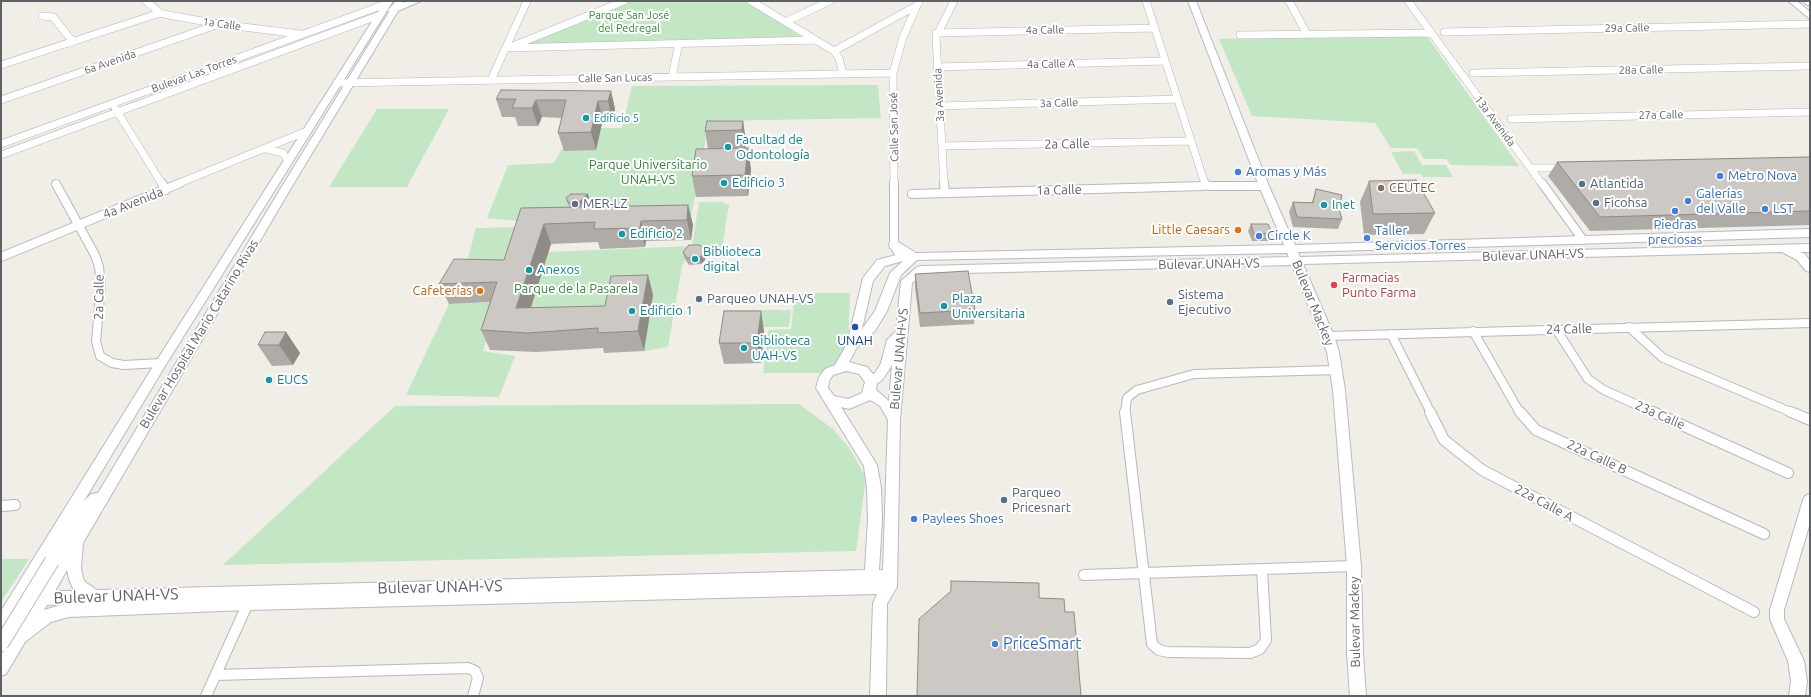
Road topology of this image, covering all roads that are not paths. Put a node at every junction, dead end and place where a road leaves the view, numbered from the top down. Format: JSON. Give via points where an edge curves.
{"nodes":[{"id":1,"x":146,"y":1,"type":"edge"},
{"id":2,"x":417,"y":1,"type":"edge"},
{"id":3,"x":527,"y":1,"type":"edge"},
{"id":4,"x":624,"y":1,"type":"edge"},
{"id":5,"x":751,"y":1,"type":"edge"},
{"id":6,"x":830,"y":1,"type":"edge"},
{"id":7,"x":954,"y":1,"type":"edge"},
{"id":8,"x":1146,"y":1,"type":"edge"},
{"id":9,"x":1192,"y":1,"type":"edge"},
{"id":10,"x":1289,"y":1,"type":"edge"},
{"id":11,"x":1408,"y":1,"type":"edge"},
{"id":12,"x":1792,"y":1,"type":"edge"},
{"id":13,"x":1807,"y":1,"type":"edge"},
{"id":14,"x":393,"y":3,"type":"edge"},
{"id":15,"x":1810,"y":3,"type":"edge"},
{"id":16,"x":918,"y":4,"type":"edge"},
{"id":17,"x":160,"y":13,"type":"junction"},
{"id":18,"x":380,"y":15,"type":"junction"},
{"id":19,"x":42,"y":16,"type":"dead end"},
{"id":20,"x":1810,"y":16,"type":"edge"},
{"id":21,"x":785,"y":22,"type":"junction"},
{"id":22,"x":219,"y":24,"type":"junction"},
{"id":23,"x":1810,"y":24,"type":"edge"},
{"id":24,"x":1154,"y":28,"type":"junction"},
{"id":25,"x":1444,"y":32,"type":"dead end"},
{"id":26,"x":936,"y":33,"type":"junction"},
{"id":27,"x":1431,"y":33,"type":"junction"},
{"id":28,"x":302,"y":34,"type":"junction"},
{"id":29,"x":1307,"y":34,"type":"junction"},
{"id":30,"x":1240,"y":35,"type":"dead end"},
{"id":31,"x":815,"y":40,"type":"junction"},
{"id":32,"x":73,"y":42,"type":"junction"},
{"id":33,"x":678,"y":43,"type":"junction"},
{"id":34,"x":506,"y":48,"type":"junction"},
{"id":35,"x":834,"y":51,"type":"junction"},
{"id":36,"x":1165,"y":61,"type":"junction"},
{"id":37,"x":1,"y":65,"type":"edge"},
{"id":38,"x":1810,"y":66,"type":"edge"},
{"id":39,"x":938,"y":67,"type":"junction"},
{"id":40,"x":893,"y":73,"type":"junction"},
{"id":41,"x":1473,"y":73,"type":"dead end"},
{"id":42,"x":843,"y":74,"type":"junction"},
{"id":43,"x":672,"y":77,"type":"junction"},
{"id":44,"x":491,"y":80,"type":"junction"},
{"id":45,"x":348,"y":83,"type":"junction"},
{"id":46,"x":337,"y":84,"type":"junction"},
{"id":47,"x":1177,"y":99,"type":"junction"},
{"id":48,"x":1,"y":100,"type":"edge"},
{"id":49,"x":112,"y":103,"type":"junction"},
{"id":50,"x":940,"y":106,"type":"junction"},
{"id":51,"x":118,"y":112,"type":"junction"},
{"id":52,"x":1810,"y":112,"type":"edge"},
{"id":53,"x":1511,"y":119,"type":"dead end"},
{"id":54,"x":307,"y":131,"type":"junction"},
{"id":55,"x":1191,"y":141,"type":"junction"},
{"id":56,"x":1,"y":144,"type":"edge"},
{"id":57,"x":942,"y":146,"type":"junction"},
{"id":58,"x":266,"y":149,"type":"junction"},
{"id":59,"x":1,"y":155,"type":"edge"},
{"id":60,"x":288,"y":161,"type":"junction"},
{"id":61,"x":1531,"y":168,"type":"junction"},
{"id":62,"x":1570,"y":168,"type":"edge"},
{"id":63,"x":56,"y":184,"type":"dead end"},
{"id":64,"x":1207,"y":185,"type":"junction"},
{"id":65,"x":1264,"y":186,"type":"junction"},
{"id":66,"x":166,"y":190,"type":"junction"},
{"id":67,"x":945,"y":193,"type":"junction"},
{"id":68,"x":912,"y":194,"type":"dead end"},
{"id":69,"x":79,"y":224,"type":"junction"},
{"id":70,"x":1810,"y":234,"type":"edge"},
{"id":71,"x":1719,"y":236,"type":"junction"},
{"id":72,"x":1583,"y":240,"type":"junction"},
{"id":73,"x":894,"y":245,"type":"junction"},
{"id":74,"x":1810,"y":248,"type":"edge"},
{"id":75,"x":1290,"y":249,"type":"junction"},
{"id":76,"x":1783,"y":249,"type":"junction"},
{"id":77,"x":1633,"y":252,"type":"junction"},
{"id":78,"x":1,"y":257,"type":"edge"},
{"id":79,"x":901,"y":257,"type":"junction"},
{"id":80,"x":914,"y":257,"type":"junction"},
{"id":81,"x":1296,"y":262,"type":"junction"},
{"id":82,"x":1810,"y":268,"type":"edge"},
{"id":83,"x":1810,"y":323,"type":"edge"},
{"id":84,"x":1629,"y":327,"type":"junction"},
{"id":85,"x":1556,"y":329,"type":"junction"},
{"id":86,"x":1473,"y":331,"type":"junction"},
{"id":87,"x":902,"y":332,"type":"junction"},
{"id":88,"x":1391,"y":334,"type":"junction"},
{"id":89,"x":1328,"y":336,"type":"junction"},
{"id":90,"x":853,"y":344,"type":"junction"},
{"id":91,"x":161,"y":363,"type":"junction"},
{"id":92,"x":840,"y":367,"type":"junction"},
{"id":93,"x":1336,"y":370,"type":"junction"},
{"id":94,"x":870,"y":387,"type":"junction"},
{"id":95,"x":830,"y":400,"type":"junction"},
{"id":96,"x":894,"y":420,"type":"junction"},
{"id":97,"x":1810,"y":420,"type":"edge"},
{"id":98,"x":1788,"y":473,"type":"dead end"},
{"id":99,"x":85,"y":488,"type":"junction"},
{"id":100,"x":107,"y":488,"type":"junction"},
{"id":101,"x":1810,"y":500,"type":"edge"},
{"id":102,"x":15,"y":505,"type":"dead end"},
{"id":103,"x":1,"y":506,"type":"edge"},
{"id":104,"x":79,"y":515,"type":"junction"},
{"id":105,"x":1764,"y":534,"type":"dead end"},
{"id":106,"x":78,"y":538,"type":"junction"},
{"id":107,"x":1354,"y":566,"type":"junction"},
{"id":108,"x":1262,"y":569,"type":"junction"},
{"id":109,"x":1144,"y":572,"type":"junction"},
{"id":110,"x":1084,"y":575,"type":"dead end"},
{"id":111,"x":871,"y":582,"type":"junction"},
{"id":112,"x":890,"y":582,"type":"junction"},
{"id":113,"x":363,"y":595,"type":"junction"},
{"id":114,"x":94,"y":596,"type":"junction"},
{"id":115,"x":44,"y":598,"type":"junction"},
{"id":116,"x":248,"y":603,"type":"junction"},
{"id":117,"x":880,"y":603,"type":"junction"},
{"id":118,"x":11,"y":609,"type":"junction"},
{"id":119,"x":1754,"y":612,"type":"dead end"},
{"id":120,"x":1,"y":625,"type":"edge"},
{"id":121,"x":19,"y":638,"type":"junction"},
{"id":122,"x":1,"y":644,"type":"edge"},
{"id":123,"x":1,"y":669,"type":"edge"},
{"id":124,"x":216,"y":675,"type":"junction"},
{"id":125,"x":206,"y":696,"type":"edge"},
{"id":126,"x":473,"y":696,"type":"edge"},
{"id":127,"x":878,"y":696,"type":"edge"},
{"id":128,"x":1358,"y":696,"type":"edge"},
{"id":129,"x":1797,"y":696,"type":"edge"}],
"edges":[{"from":1,"to":17,"type":"street"},
{"from":2,"to":14,"type":"main road","name":"Bulevar Las Torres"},
{"from":3,"to":34,"type":"street"},
{"from":4,"to":34,"type":"street"},
{"from":5,"to":21,"type":"street"},
{"from":6,"to":21,"type":"street"},
{"from":7,"to":26,"type":"street"},
{"from":8,"to":24,"type":"street"},
{"from":9,"to":65,"type":"main road","name":"Bulevar Mackey"},
{"from":10,"to":29,"type":"street"},
{"from":11,"to":27,"type":"street","name":"13a Avenida"},
{"from":12,"to":20,"type":"main road"},
{"from":13,"to":15,"type":"main road"},
{"from":14,"to":18,"type":"main road"},
{"from":14,"to":28,"type":"street","name":"Bulevar Las Torres"},
{"from":14,"to":45,"type":"main road","name":"Bulevar Hospital Mario Catarino Rivas"},
{"from":16,"to":35,"type":"street"},
{"from":16,"to":40,"type":"street","name":"Calle San José","via":[[903,37]]},
{"from":17,"to":22,"type":"street","name":"1a Calle"},
{"from":17,"to":32,"type":"street"},
{"from":18,"to":46,"type":"main road","name":"Bulevar Hospital Mario Catarino Rivas"},
{"from":18,"to":51,"type":"street","name":"Bulevar Las Torres"},
{"from":19,"to":32,"type":"street","via":[[53,17]]},
{"from":21,"to":31,"type":"street"},
{"from":22,"to":28,"type":"street","name":"1a Calle"},
{"from":22,"to":48,"type":"street","name":"6a Avenida"},
{"from":23,"to":25,"type":"street","name":"29a Calle"},
{"from":24,"to":26,"type":"street","name":"4a Calle"},
{"from":24,"to":36,"type":"street"},
{"from":26,"to":39,"type":"street","name":"3a Avenida"},
{"from":27,"to":29,"type":"street"},
{"from":27,"to":61,"type":"street","name":"13a Avenida"},
{"from":28,"to":49,"type":"street","name":"Bulevar Las Torres"},
{"from":29,"to":30,"type":"street"},
{"from":31,"to":33,"type":"street"},
{"from":31,"to":35,"type":"street"},
{"from":32,"to":37,"type":"street"},
{"from":33,"to":34,"type":"street"},
{"from":33,"to":43,"type":"street"},
{"from":34,"to":44,"type":"street"},
{"from":35,"to":42,"type":"street","via":[[839,58]]},
{"from":36,"to":39,"type":"street","name":"4a Calle A"},
{"from":36,"to":47,"type":"street"},
{"from":38,"to":41,"type":"street","name":"28a Calle"},
{"from":39,"to":50,"type":"street","name":"3a Avenida"},
{"from":40,"to":42,"type":"street","name":"Calle San Lucas"},
{"from":40,"to":73,"type":"street","name":"Calle San José","via":[[897,194]]},
{"from":42,"to":43,"type":"street","name":"Calle San Lucas"},
{"from":43,"to":44,"type":"street","name":"Calle San Lucas"},
{"from":44,"to":45,"type":"street","name":"Calle San Lucas"},
{"from":45,"to":46,"type":"street","name":"Calle San Lucas"},
{"from":45,"to":100,"type":"main road","name":"Bulevar Hospital Mario Catarino Rivas"},
{"from":46,"to":54,"type":"main road","name":"Bulevar Hospital Mario Catarino Rivas"},
{"from":47,"to":50,"type":"street","name":"3a Calle"},
{"from":47,"to":55,"type":"street"},
{"from":49,"to":51,"type":"street"},
{"from":49,"to":56,"type":"street","name":"Bulevar Las Torres"},
{"from":50,"to":57,"type":"street","name":"3a Avenida"},
{"from":51,"to":59,"type":"street","name":"Bulevar Las Torres"},
{"from":51,"to":66,"type":"street"},
{"from":52,"to":53,"type":"street","name":"27a Calle"},
{"from":54,"to":58,"type":"street","name":"4a Avenida"},
{"from":54,"to":60,"type":"main road","name":"Bulevar Hospital Mario Catarino Rivas"},
{"from":55,"to":57,"type":"street","name":"2a Calle"},
{"from":55,"to":64,"type":"street"},
{"from":57,"to":67,"type":"street","name":"3a Avenida"},
{"from":58,"to":60,"type":"street","via":[[283,153]]},
{"from":58,"to":66,"type":"street","name":"4a Avenida"},
{"from":60,"to":91,"type":"main road","name":"Bulevar Hospital Mario Catarino Rivas"},
{"from":61,"to":62,"type":"street"},
{"from":61,"to":72,"type":"street","name":"13a Avenida"},
{"from":63,"to":69,"type":"street","name":"2a Calle"},
{"from":64,"to":65,"type":"street","name":"1a Calle"},
{"from":64,"to":67,"type":"street","name":"1a Calle"},
{"from":65,"to":75,"type":"main road","name":"Bulevar Mackey"},
{"from":66,"to":69,"type":"street","name":"4a Avenida"},
{"from":67,"to":68,"type":"street","name":"1a Calle"},
{"from":69,"to":78,"type":"street","name":"4a Avenida"},
{"from":69,"to":91,"type":"street","name":"2a Calle","via":[[99,268],[96,341],[100,356],[112,363],[124,365]]},
{"from":70,"to":71,"type":"main road","name":"Bulevar UNAH-VS"},
{"from":71,"to":72,"type":"main road","name":"Bulevar UNAH-VS"},
{"from":71,"to":77,"type":"main road","via":[[1721,239],[1714,243],[1649,245]]},
{"from":72,"to":75,"type":"main road","name":"Bulevar UNAH-VS"},
{"from":73,"to":79,"type":"street"},
{"from":73,"to":80,"type":"main road"},
{"from":74,"to":76,"type":"main road","name":"Bulevar UNAH-VS"},
{"from":75,"to":80,"type":"main road","name":"Bulevar UNAH-VS"},
{"from":75,"to":81,"type":"main road","name":"Bulevar Mackey"},
{"from":76,"to":77,"type":"main road","name":"Bulevar UNAH-VS"},
{"from":76,"to":82,"type":"main road","via":[[1800,257]]},
{"from":77,"to":81,"type":"main road","name":"Bulevar UNAH-VS"},
{"from":79,"to":80,"type":"main road"},
{"from":79,"to":90,"type":"main road","via":[[881,263],[867,282]]},
{"from":80,"to":90,"type":"main road","name":"Bulevar UNAH-VS","via":[[896,273],[871,328]]},
{"from":81,"to":87,"type":"main road","name":"Bulevar UNAH-VS","via":[[921,270],[907,280]]},
{"from":81,"to":89,"type":"main road","name":"Bulevar Mackey"},
{"from":83,"to":84,"type":"street","name":"24 Calle"},
{"from":84,"to":85,"type":"street","name":"24 Calle"},
{"from":84,"to":97,"type":"street","via":[[1663,358]]},
{"from":85,"to":86,"type":"street","name":"24 Calle"},
{"from":85,"to":98,"type":"street","name":"23a Calle","via":[[1588,379],[1604,390]]},
{"from":86,"to":88,"type":"street","name":"24 Calle"},
{"from":86,"to":105,"type":"street","name":"22a Calle B","via":[[1522,416],[1536,430]]},
{"from":87,"to":94,"type":"main road","via":[[893,340],[887,364]]},
{"from":87,"to":96,"type":"main road","name":"Bulevar UNAH-VS"},
{"from":88,"to":89,"type":"street","name":"24 Calle"},
{"from":88,"to":119,"type":"street","name":"22a Calle A","via":[[1444,440],[1482,470]]},
{"from":89,"to":93,"type":"main road","name":"Bulevar Mackey"},
{"from":90,"to":92,"type":"main road","name":"Bulevar UNAH-VS"},
{"from":91,"to":99,"type":"main road","name":"Bulevar Hospital Mario Catarino Rivas"},
{"from":92,"to":94,"type":"main road","via":[[858,368],[867,374]]},
{"from":92,"to":95,"type":"main road","via":[[829,372],[822,384],[823,392]]},
{"from":93,"to":107,"type":"main road","name":"Bulevar Mackey"},
{"from":93,"to":109,"type":"street","via":[[1194,374],[1131,393],[1127,398],[1125,410]]},
{"from":94,"to":95,"type":"main road","via":[[861,400],[849,404]]},
{"from":94,"to":96,"type":"main road","via":[[884,402]]},
{"from":95,"to":111,"type":"main road","via":[[870,465],[875,518]]},
{"from":96,"to":112,"type":"main road","name":"Bulevar UNAH-VS"},
{"from":99,"to":104,"type":"main road"},
{"from":99,"to":118,"type":"main road","name":"Bulevar Hospital Mario Catarino Rivas"},
{"from":100,"to":104,"type":"main road"},
{"from":100,"to":106,"type":"main road","name":"Bulevar Hospital Mario Catarino Rivas"},
{"from":101,"to":129,"type":"main road","via":[[1776,619],[1796,662],[1799,681]]},
{"from":102,"to":103,"type":"street"},
{"from":104,"to":122,"type":"main road","bridge":true},
{"from":106,"to":114,"type":"main road","via":[[74,568],[76,579],[80,587]]},
{"from":106,"to":115,"type":"main road","name":"Bulevar Hospital Mario Catarino Rivas"},
{"from":107,"to":108,"type":"street"},
{"from":107,"to":128,"type":"main road","name":"Bulevar Mackey"},
{"from":108,"to":109,"type":"street"},
{"from":108,"to":109,"type":"street","via":[[1266,640],[1260,649],[1250,653],[1159,650],[1152,644]]},
{"from":109,"to":110,"type":"street"},
{"from":111,"to":112,"type":"main road","name":"Bulevar UNAH-VS"},
{"from":111,"to":113,"type":"main road","name":"Bulevar UNAH-VS"},
{"from":111,"to":117,"type":"main road"},
{"from":112,"to":117,"type":"main road"},
{"from":113,"to":114,"type":"main road","name":"Bulevar UNAH-VS"},
{"from":113,"to":116,"type":"main road","name":"Bulevar UNAH-VS"},
{"from":114,"to":115,"type":"main road","name":"Bulevar UNAH-VS"},
{"from":115,"to":118,"type":"main road","name":"Bulevar UNAH-VS"},
{"from":115,"to":121,"type":"main road","name":"Bulevar Hospital Mario Catarino Rivas"},
{"from":116,"to":121,"type":"main road","name":"Bulevar UNAH-VS","via":[[69,610],[47,616]]},
{"from":116,"to":124,"type":"street"},
{"from":117,"to":127,"type":"main road"},
{"from":118,"to":120,"type":"main road","name":"Bulevar Hospital Mario Catarino Rivas"},
{"from":121,"to":123,"type":"main road","name":"Bulevar Hospital Mario Catarino Rivas"},
{"from":124,"to":125,"type":"street"},
{"from":124,"to":126,"type":"street","via":[[468,668],[475,672],[478,678]]}]}
